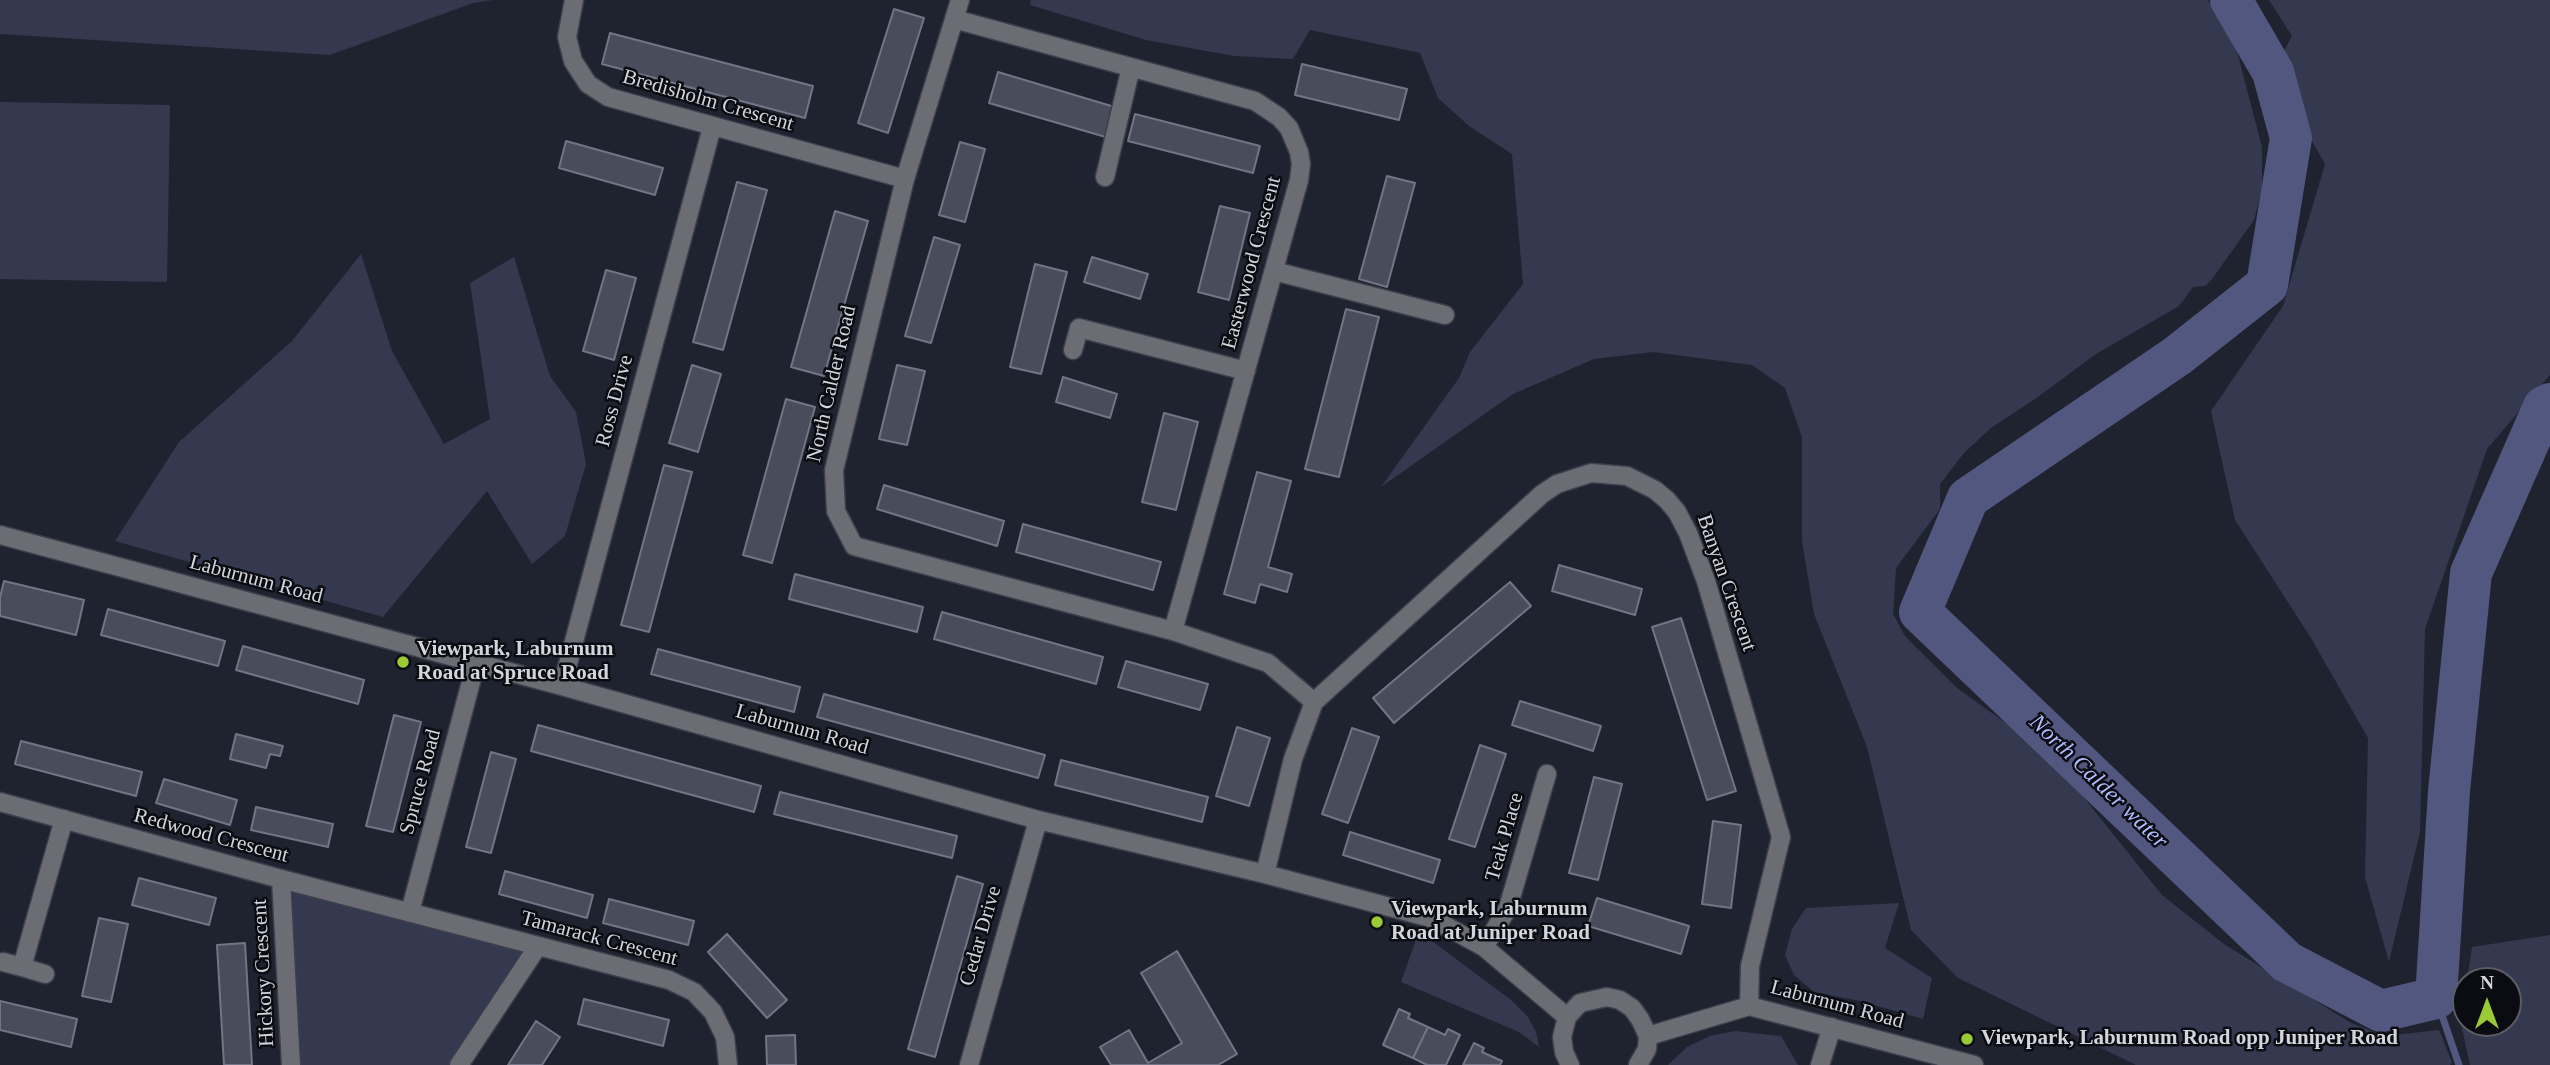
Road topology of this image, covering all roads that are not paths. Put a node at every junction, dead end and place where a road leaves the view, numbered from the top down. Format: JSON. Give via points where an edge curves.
{"nodes":[{"id":1,"x":574,"y":0,"type":"edge"},
{"id":2,"x":960,"y":0,"type":"edge"},
{"id":3,"x":954,"y":19,"type":"junction"},
{"id":4,"x":1131,"y":67,"type":"junction"},
{"id":5,"x":712,"y":127,"type":"junction"},
{"id":6,"x":1105,"y":177,"type":"dead end"},
{"id":7,"x":905,"y":179,"type":"junction"},
{"id":8,"x":1274,"y":271,"type":"junction"},
{"id":9,"x":1445,"y":315,"type":"dead end"},
{"id":10,"x":1073,"y":350,"type":"dead end"},
{"id":11,"x":1246,"y":371,"type":"junction"},
{"id":12,"x":0,"y":535,"type":"edge"},
{"id":13,"x":1173,"y":631,"type":"junction"},
{"id":14,"x":476,"y":663,"type":"junction"},
{"id":15,"x":562,"y":686,"type":"junction"},
{"id":16,"x":1314,"y":702,"type":"junction"},
{"id":17,"x":1547,"y":774,"type":"dead end"},
{"id":18,"x":0,"y":802,"type":"edge"},
{"id":19,"x":64,"y":819,"type":"junction"},
{"id":20,"x":1038,"y":820,"type":"junction"},
{"id":21,"x":1265,"y":874,"type":"junction"},
{"id":22,"x":281,"y":879,"type":"junction"},
{"id":23,"x":410,"y":912,"type":"junction"},
{"id":24,"x":538,"y":946,"type":"junction"},
{"id":25,"x":1484,"y":947,"type":"junction"},
{"id":26,"x":3,"y":962,"type":"dead end"},
{"id":27,"x":22,"y":967,"type":"junction"},
{"id":28,"x":45,"y":974,"type":"dead end"},
{"id":29,"x":1749,"y":1006,"type":"junction"},
{"id":30,"x":1567,"y":1017,"type":"junction"},
{"id":31,"x":1832,"y":1027,"type":"junction"},
{"id":32,"x":1648,"y":1036,"type":"junction"},
{"id":33,"x":291,"y":1065,"type":"edge"},
{"id":34,"x":459,"y":1065,"type":"edge"},
{"id":35,"x":728,"y":1065,"type":"edge"},
{"id":36,"x":969,"y":1065,"type":"edge"},
{"id":37,"x":1570,"y":1065,"type":"edge"},
{"id":38,"x":1638,"y":1065,"type":"edge"},
{"id":39,"x":1820,"y":1065,"type":"edge"},
{"id":40,"x":1974,"y":1065,"type":"edge"}],
"edges":[{"from":1,"to":5,"type":"street","name":"Bredisholm Crescent","via":[[568,44],[588,84],[619,102]]},
{"from":2,"to":3,"type":"street","name":"North Calder Road"},
{"from":3,"to":4,"type":"street","name":"Easterwood Crescent"},
{"from":3,"to":7,"type":"street","name":"North Calder Road"},
{"from":4,"to":6,"type":"street"},
{"from":4,"to":8,"type":"street","name":"Easterwood Crescent","via":[[1255,101],[1289,128],[1301,164]]},
{"from":5,"to":7,"type":"street","name":"Bredisholm Crescent"},
{"from":5,"to":15,"type":"street","name":"Ross Drive"},
{"from":7,"to":13,"type":"street","name":"North Calder Road","via":[[834,470],[836,511],[854,546]]},
{"from":8,"to":9,"type":"street"},
{"from":8,"to":11,"type":"street","name":"Easterwood Crescent"},
{"from":10,"to":11,"type":"street","via":[[1079,328]]},
{"from":11,"to":13,"type":"street","name":"Easterwood Crescent"},
{"from":12,"to":14,"type":"street","name":"Laburnum Road"},
{"from":13,"to":16,"type":"street","name":"North Calder Road","via":[[1268,663]]},
{"from":14,"to":15,"type":"street","name":"Laburnum Road"},
{"from":14,"to":23,"type":"street","name":"Spruce Road"},
{"from":15,"to":20,"type":"street","name":"Laburnum Road"},
{"from":16,"to":21,"type":"street","name":"Banyan Crescent","via":[[1293,759]]},
{"from":16,"to":29,"type":"street","name":"Banyan Crescent","via":[[1557,484],[1591,473],[1609,473],[1655,490],[1684,522],[1706,581],[1781,837],[1750,966]]},
{"from":17,"to":25,"type":"street","name":"Teak Place","via":[[1508,908]]},
{"from":18,"to":19,"type":"street","name":"Redwood Crescent"},
{"from":19,"to":22,"type":"street","name":"Redwood Crescent"},
{"from":19,"to":27,"type":"street"},
{"from":20,"to":21,"type":"street","name":"Laburnum Road"},
{"from":20,"to":36,"type":"street","name":"Cedar Drive"},
{"from":21,"to":25,"type":"street","name":"Laburnum Road","via":[[1431,918]]},
{"from":22,"to":23,"type":"street","name":"Redwood Crescent"},
{"from":22,"to":33,"type":"street","name":"Hickory Crescent"},
{"from":23,"to":24,"type":"street","name":"Tamarack Crescent"},
{"from":24,"to":34,"type":"street"},
{"from":24,"to":35,"type":"street","name":"Tamarack Crescent","via":[[670,980],[694,992],[720,1024]]},
{"from":25,"to":30,"type":"street","name":"Laburnum Road"},
{"from":26,"to":27,"type":"street"},
{"from":27,"to":28,"type":"street"},
{"from":29,"to":31,"type":"street","name":"Laburnum Road"},
{"from":29,"to":32,"type":"street","name":"Laburnum Road"},
{"from":30,"to":32,"type":"street","via":[[1580,1003],[1607,997],[1620,1000],[1632,1008]]},
{"from":30,"to":37,"type":"street","via":[[1562,1037]]},
{"from":31,"to":39,"type":"street"},
{"from":31,"to":40,"type":"street","name":"Laburnum Road"},
{"from":32,"to":38,"type":"street"}]}
